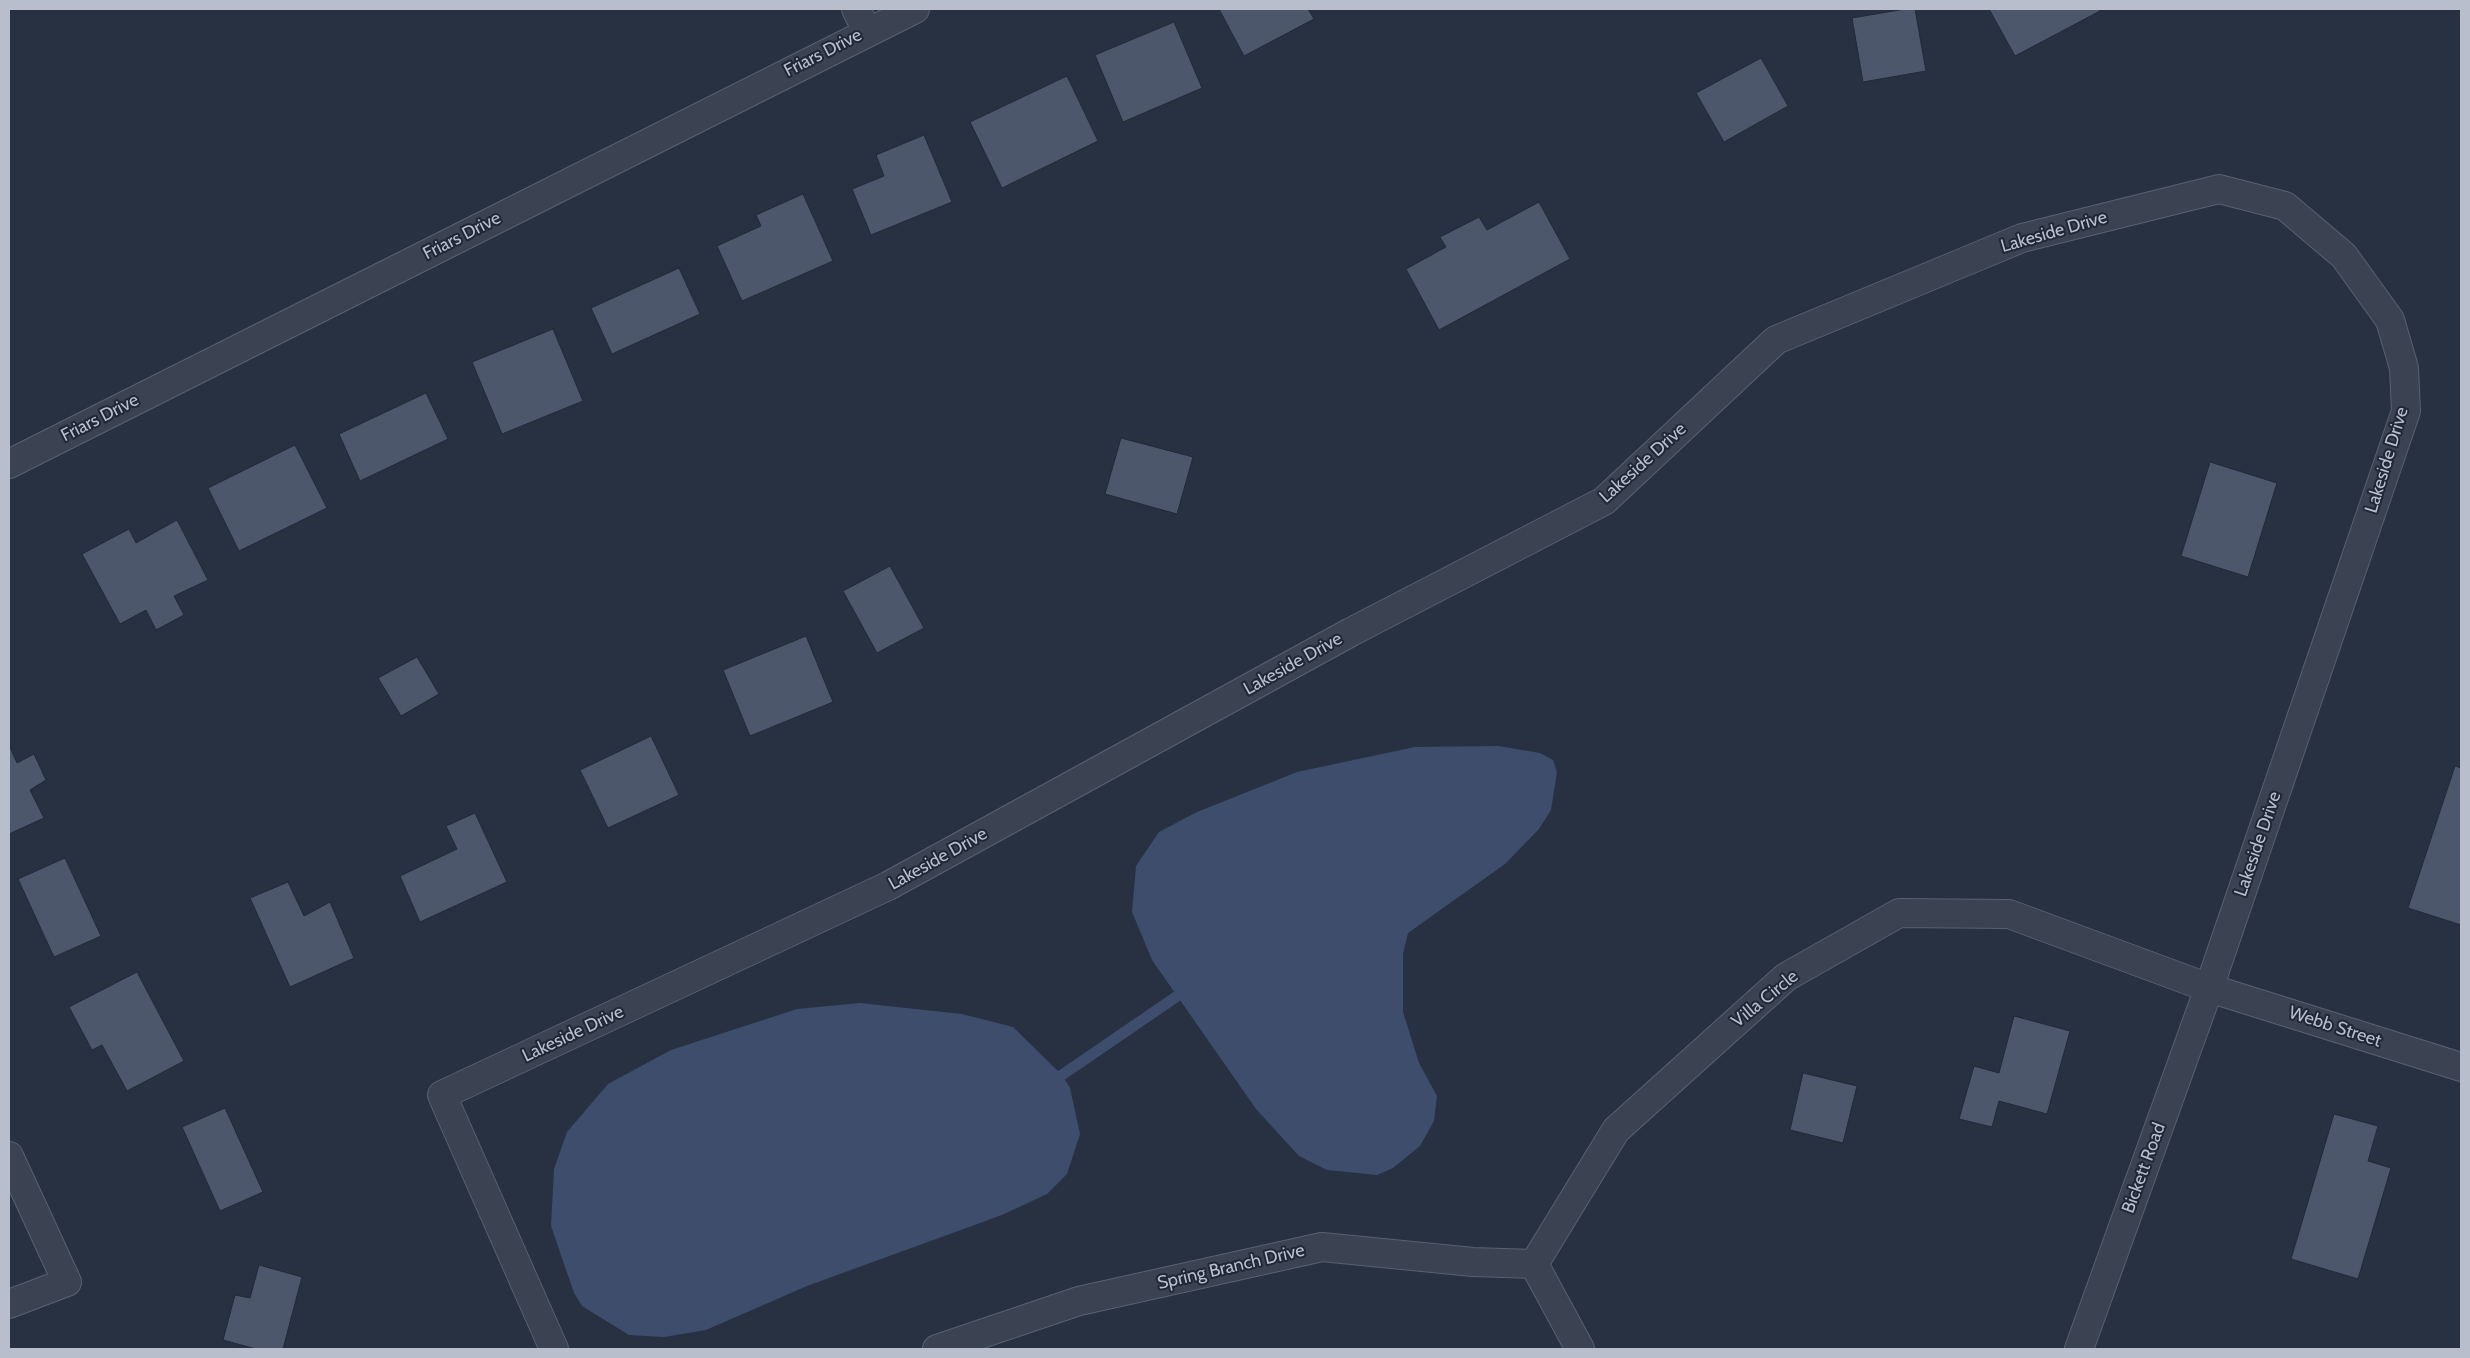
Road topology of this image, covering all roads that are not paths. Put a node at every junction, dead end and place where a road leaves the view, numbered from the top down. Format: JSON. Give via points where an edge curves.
{"nodes":[{"id":1,"x":915,"y":9,"type":"edge"},
{"id":2,"x":861,"y":20,"type":"edge"},
{"id":3,"x":9,"y":464,"type":"edge"},
{"id":4,"x":2209,"y":988,"type":"junction"},
{"id":5,"x":2461,"y":1067,"type":"edge"},
{"id":6,"x":9,"y":1156,"type":"edge"},
{"id":7,"x":1534,"y":1264,"type":"junction"},
{"id":8,"x":9,"y":1304,"type":"edge"},
{"id":9,"x":554,"y":1349,"type":"edge"},
{"id":10,"x":937,"y":1349,"type":"edge"},
{"id":11,"x":1580,"y":1349,"type":"edge"},
{"id":12,"x":2079,"y":1349,"type":"edge"}],
"edges":[{"from":1,"to":2,"type":"street","name":"Friars Drive"},
{"from":2,"to":3,"type":"street","name":"Friars Drive"},
{"from":4,"to":5,"type":"street","name":"Webb Street"},
{"from":4,"to":7,"type":"street","name":"Villa Circle","via":[[2009,914],[1899,913],[1786,977],[1616,1130]]},
{"from":4,"to":9,"type":"street","name":"Lakeside Drive","via":[[2406,411],[2404,368],[2390,320],[2344,256],[2285,206],[2219,190],[2022,238],[1776,340],[1604,500],[1351,632],[888,886],[442,1095]]},
{"from":4,"to":12,"type":"street","name":"Bickett Road"},
{"from":6,"to":8,"type":"street","via":[[67,1282]]},
{"from":7,"to":10,"type":"street","name":"Spring Branch Drive","via":[[1473,1262],[1322,1247],[1080,1301]]},
{"from":7,"to":11,"type":"street"}]}
